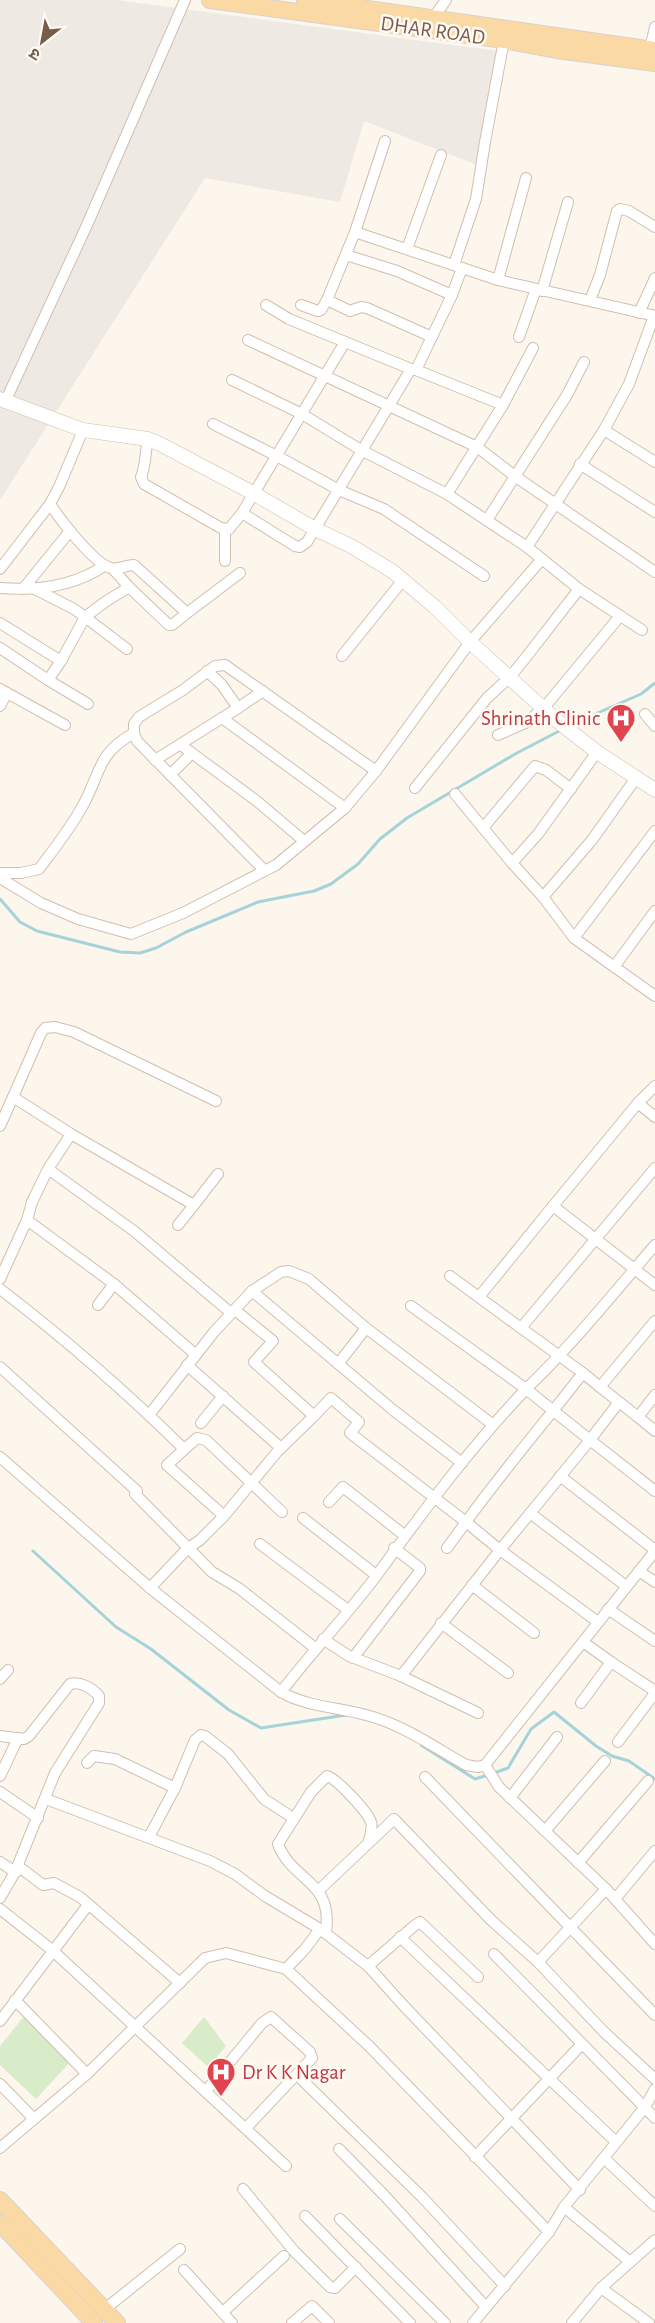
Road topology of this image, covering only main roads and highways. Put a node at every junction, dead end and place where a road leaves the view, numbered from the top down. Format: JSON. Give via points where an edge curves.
{"nodes":[{"id":1,"x":210,"y":0,"type":"edge"},
{"id":2,"x":305,"y":0,"type":"edge"},
{"id":3,"x":359,"y":9,"type":"edge"},
{"id":4,"x":653,"y":54,"type":"edge"},
{"id":5,"x":0,"y":2200,"type":"edge"},
{"id":6,"x":0,"y":2223,"type":"edge"},
{"id":7,"x":94,"y":2323,"type":"edge"},
{"id":8,"x":117,"y":2323,"type":"edge"}],
"edges":[{"from":1,"to":3,"type":"main road","name":"DHAR ROAD"},
{"from":2,"to":3,"type":"main road","name":"DHAR ROAD"},
{"from":3,"to":4,"type":"main road","name":"DHAR ROAD"},
{"from":3,"to":4,"type":"main road","name":"DHAR ROAD","via":[[557,50]]},
{"from":5,"to":8,"type":"main road"},
{"from":6,"to":7,"type":"main road"}]}
